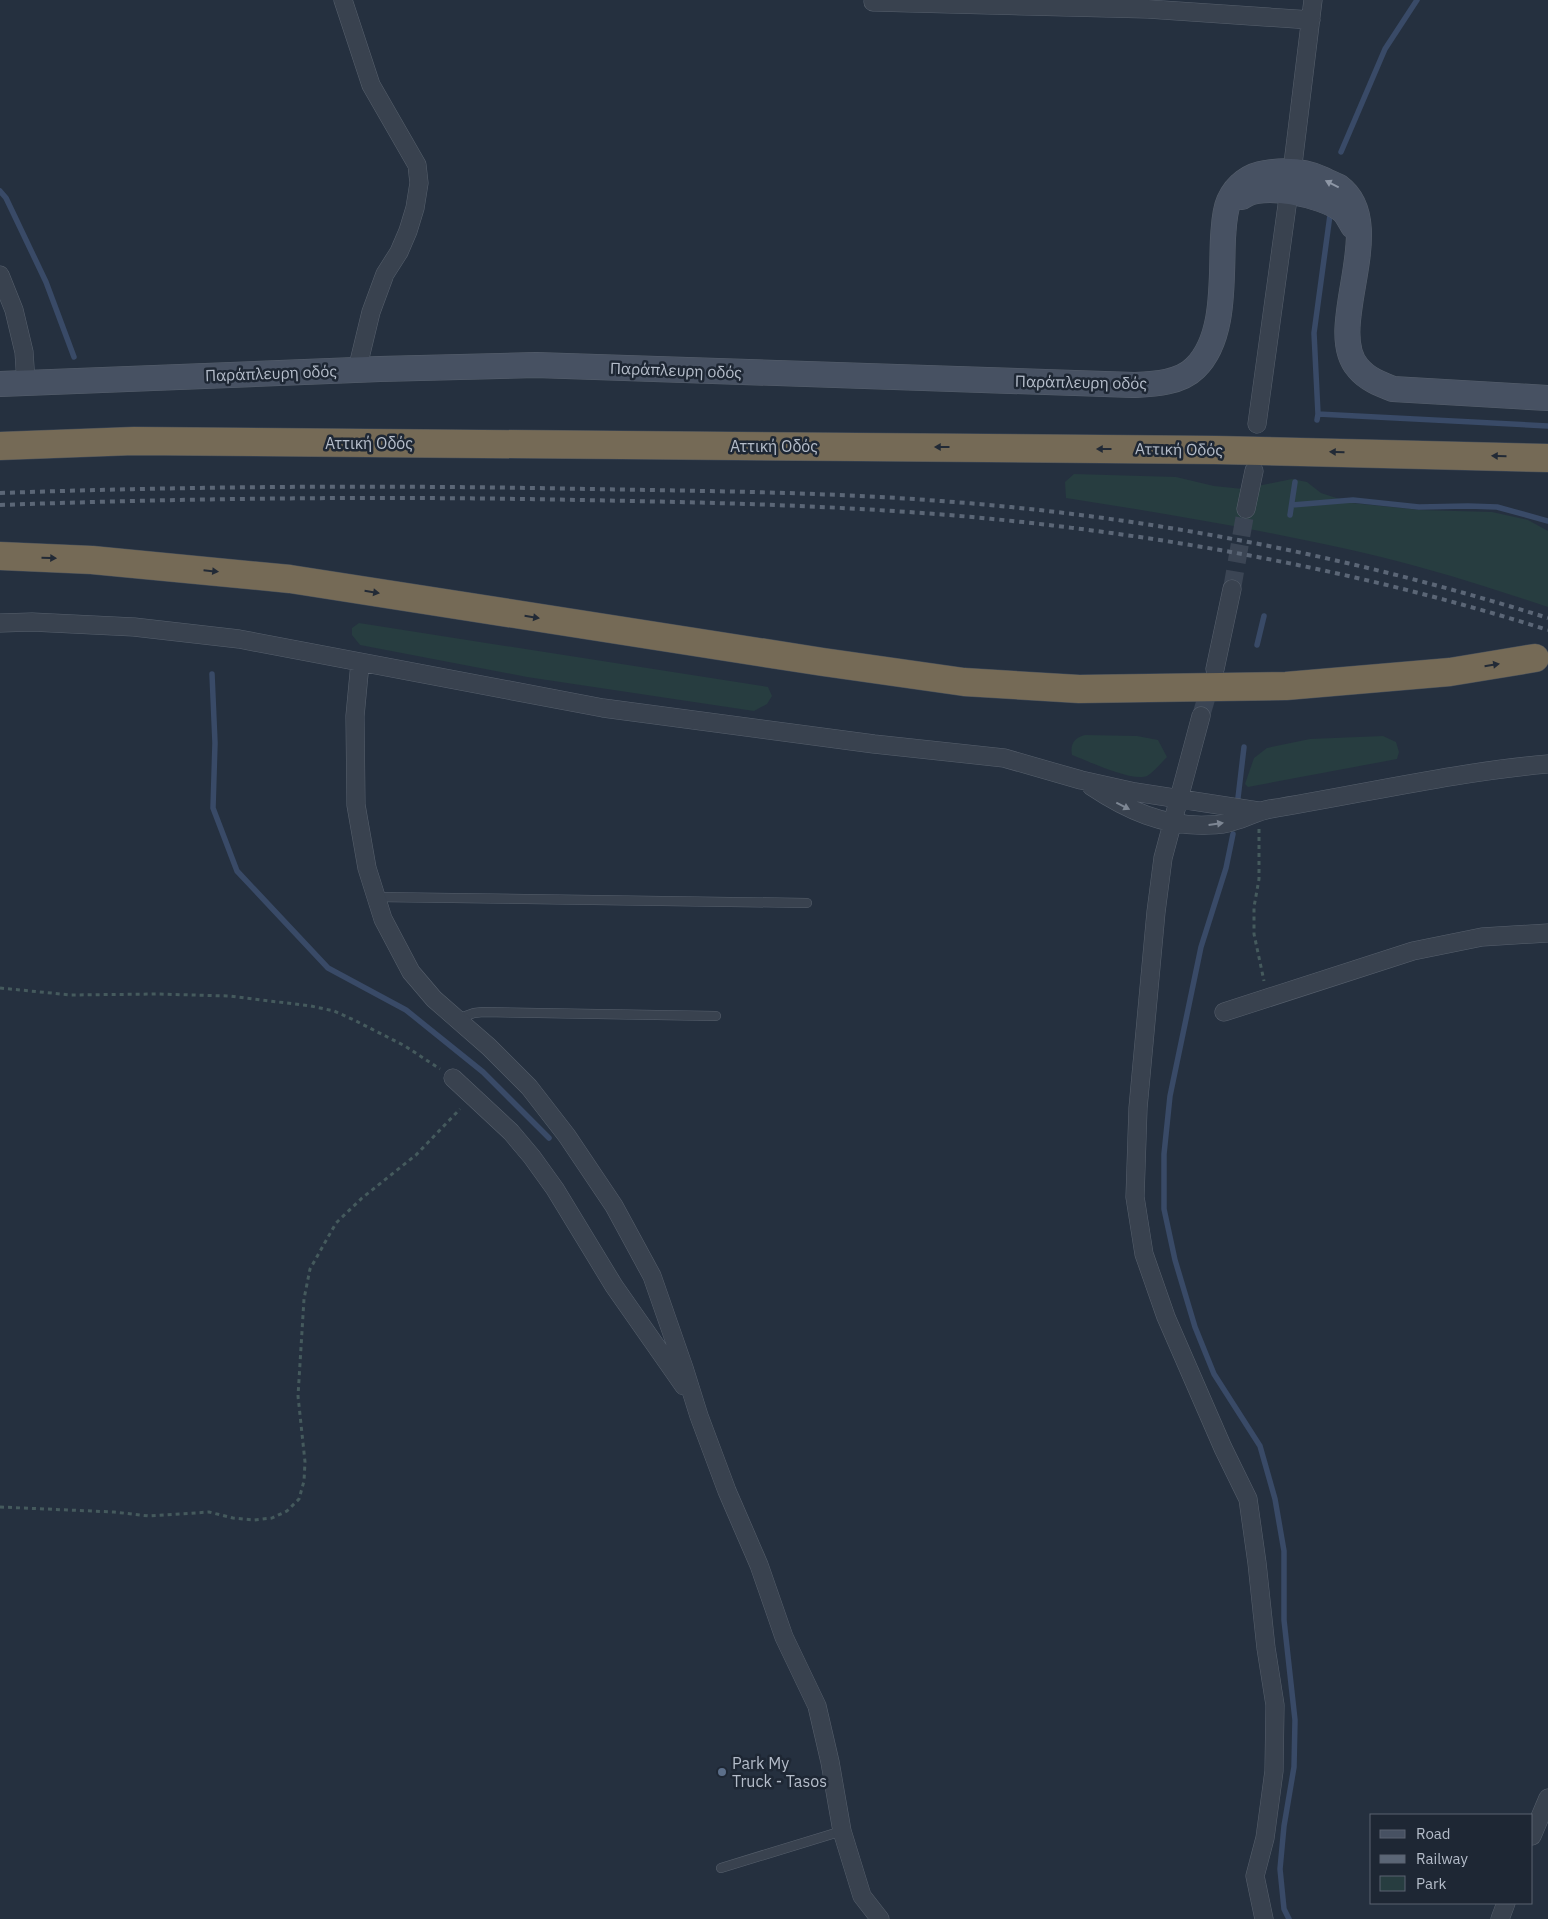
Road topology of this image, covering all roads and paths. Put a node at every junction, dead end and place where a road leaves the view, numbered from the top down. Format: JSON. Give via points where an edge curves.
{"nodes":[{"id":1,"x":343,"y":0,"type":"edge"},
{"id":2,"x":1313,"y":0,"type":"edge"},
{"id":3,"x":872,"y":2,"type":"dead end"},
{"id":4,"x":1311,"y":20,"type":"junction"},
{"id":5,"x":1290,"y":181,"type":"junction"},
{"id":6,"x":0,"y":275,"type":"edge"},
{"id":7,"x":357,"y":370,"type":"junction"},
{"id":8,"x":26,"y":383,"type":"junction"},
{"id":9,"x":0,"y":384,"type":"edge"},
{"id":10,"x":1548,"y":398,"type":"edge"},
{"id":11,"x":1257,"y":424,"type":"dead end"},
{"id":12,"x":0,"y":446,"type":"edge"},
{"id":13,"x":1548,"y":458,"type":"edge"},
{"id":14,"x":1254,"y":471,"type":"dead end"},
{"id":15,"x":1246,"y":509,"type":"tunnel mouth"},
{"id":16,"x":0,"y":556,"type":"edge"},
{"id":17,"x":1232,"y":588,"type":"tunnel mouth"},
{"id":18,"x":0,"y":622,"type":"edge"},
{"id":19,"x":1535,"y":658,"type":"dead end"},
{"id":20,"x":360,"y":663,"type":"junction"},
{"id":21,"x":1215,"y":669,"type":"tunnel mouth"},
{"id":22,"x":1201,"y":716,"type":"tunnel mouth"},
{"id":23,"x":1548,"y":764,"type":"edge"},
{"id":24,"x":1081,"y":780,"type":"junction"},
{"id":25,"x":1179,"y":800,"type":"junction"},
{"id":26,"x":1258,"y":811,"type":"junction"},
{"id":27,"x":1172,"y":822,"type":"junction"},
{"id":28,"x":376,"y":897,"type":"junction"},
{"id":29,"x":807,"y":902,"type":"dead end"},
{"id":30,"x":1548,"y":933,"type":"edge"},
{"id":31,"x":0,"y":988,"type":"edge"},
{"id":32,"x":1267,"y":997,"type":"junction"},
{"id":33,"x":1224,"y":1012,"type":"dead end"},
{"id":34,"x":716,"y":1016,"type":"dead end"},
{"id":35,"x":457,"y":1019,"type":"junction"},
{"id":36,"x":453,"y":1078,"type":"joint"},
{"id":37,"x":478,"y":1100,"type":"junction"},
{"id":38,"x":695,"y":1403,"type":"junction"},
{"id":39,"x":0,"y":1507,"type":"edge"},
{"id":40,"x":1548,"y":1798,"type":"edge"},
{"id":41,"x":842,"y":1831,"type":"junction"},
{"id":42,"x":1533,"y":1834,"type":"edge"},
{"id":43,"x":721,"y":1868,"type":"dead end"},
{"id":44,"x":1506,"y":1904,"type":"edge"},
{"id":45,"x":880,"y":1919,"type":"edge"},
{"id":46,"x":1264,"y":1919,"type":"edge"},
{"id":47,"x":1500,"y":1919,"type":"edge"}],
"edges":[{"from":1,"to":7,"type":"street","via":[[371,85],[409,148],[417,165],[419,183],[408,231],[385,274],[371,312]]},
{"from":2,"to":4,"type":"street"},
{"from":3,"to":4,"type":"street","via":[[1148,9]]},
{"from":4,"to":5,"type":"street"},
{"from":5,"to":7,"type":"street","name":"Παράπλευρη οδός","via":[[1247,193],[1234,204],[1224,221],[1220,311],[1214,339],[1194,369],[1169,381],[1134,385],[536,365]]},
{"from":5,"to":10,"type":"street","name":"Παράπλευρη οδός","via":[[1343,210],[1351,223],[1358,240],[1347,339],[1350,356],[1373,381],[1393,389]]},
{"from":5,"to":11,"type":"street"},
{"from":6,"to":8,"type":"street","via":[[14,310],[24,352]]},
{"from":7,"to":8,"type":"street","name":"Παράπλευρη οδός"},
{"from":8,"to":9,"type":"street","name":"Παράπλευρη οδός"},
{"from":13,"to":12,"type":"highway","name":"Αττική Οδός","one_way":true,"via":[[1206,450],[163,441]]},
{"from":14,"to":15,"type":"street"},
{"from":16,"to":19,"type":"highway","one_way":true,"via":[[92,560],[290,579],[964,682],[1070,689],[1286,686],[1450,672]]},
{"from":17,"to":21,"type":"street"},
{"from":18,"to":20,"type":"street","via":[[134,626],[239,639]]},
{"from":20,"to":24,"type":"street","via":[[603,708],[1004,758]]},
{"from":20,"to":28,"type":"street","via":[[355,716],[356,805],[367,868]]},
{"from":22,"to":25,"type":"street"},
{"from":23,"to":26,"type":"street"},
{"from":24,"to":25,"type":"street"},
{"from":24,"to":27,"type":"street","one_way":true,"via":[[1138,814]]},
{"from":25,"to":26,"type":"street"},
{"from":25,"to":27,"type":"street"},
{"from":27,"to":26,"type":"street","one_way":true,"via":[[1207,825],[1234,822]]},
{"from":26,"to":32,"type":"path","via":[[1259,879],[1254,934]]},
{"from":27,"to":46,"type":"street","via":[[1163,858],[1156,912],[1138,1108],[1135,1197],[1144,1254],[1166,1316],[1248,1499],[1275,1705],[1274,1771],[1265,1838],[1255,1876]]},
{"from":28,"to":29,"type":"lane"},
{"from":28,"to":35,"type":"street","via":[[383,919],[411,972]]},
{"from":30,"to":32,"type":"street","via":[[1482,937],[1413,951]]},
{"from":31,"to":36,"type":"path","via":[[71,995],[229,996],[312,1006],[334,1011],[405,1046]]},
{"from":32,"to":33,"type":"street"},
{"from":34,"to":35,"type":"lane","via":[[483,1012]]},
{"from":35,"to":38,"type":"street","via":[[529,1087],[614,1206],[652,1276]]},
{"from":36,"to":37,"type":"street"},
{"from":37,"to":38,"type":"street","via":[[512,1132],[555,1189],[614,1286]]},
{"from":37,"to":39,"type":"path","via":[[455,1112],[416,1155],[336,1223],[310,1269],[304,1299],[298,1396],[304,1481],[299,1499],[287,1511],[272,1518],[254,1520],[209,1512],[149,1516]]},
{"from":38,"to":41,"type":"street","via":[[784,1637],[817,1706]]},
{"from":40,"to":42,"type":"street"},
{"from":41,"to":43,"type":"lane"},
{"from":41,"to":45,"type":"street","via":[[862,1896]]},
{"from":44,"to":47,"type":"street"}]}
